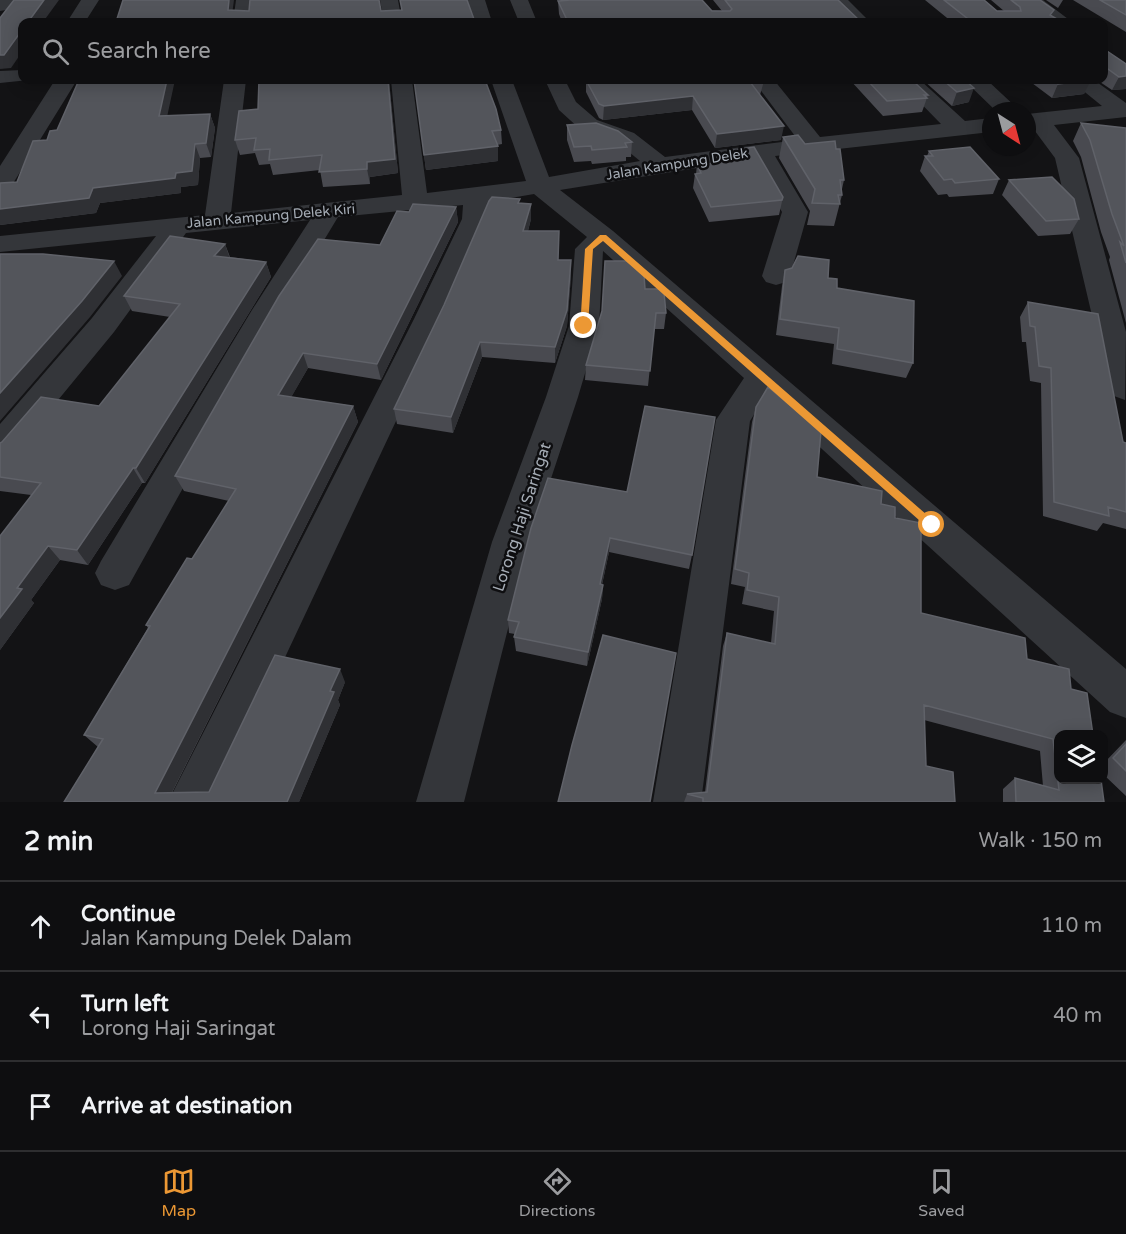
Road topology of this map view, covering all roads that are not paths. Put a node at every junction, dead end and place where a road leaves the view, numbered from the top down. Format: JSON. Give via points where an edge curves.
{"nodes":[{"id":1,"x":10,"y":0,"type":"edge"},
{"id":2,"x":90,"y":0,"type":"edge"},
{"id":3,"x":245,"y":0,"type":"edge"},
{"id":4,"x":389,"y":0,"type":"edge"},
{"id":5,"x":476,"y":0,"type":"edge"},
{"id":6,"x":519,"y":0,"type":"edge"},
{"id":7,"x":837,"y":0,"type":"edge"},
{"id":8,"x":1031,"y":0,"type":"edge"},
{"id":9,"x":0,"y":6,"type":"edge"},
{"id":10,"x":79,"y":18,"type":"edge"},
{"id":11,"x":243,"y":18,"type":"edge"},
{"id":12,"x":392,"y":18,"type":"edge"},
{"id":13,"x":482,"y":18,"type":"edge"},
{"id":14,"x":526,"y":18,"type":"edge"},
{"id":15,"x":857,"y":18,"type":"edge"},
{"id":16,"x":1057,"y":18,"type":"edge"},
{"id":17,"x":18,"y":75,"type":"edge"},
{"id":18,"x":0,"y":77,"type":"edge"},
{"id":19,"x":39,"y":84,"type":"edge"},
{"id":20,"x":63,"y":84,"type":"edge"},
{"id":21,"x":234,"y":84,"type":"edge"},
{"id":22,"x":402,"y":84,"type":"edge"},
{"id":23,"x":503,"y":84,"type":"edge"},
{"id":24,"x":557,"y":84,"type":"edge"},
{"id":25,"x":766,"y":84,"type":"edge"},
{"id":26,"x":912,"y":84,"type":"edge"},
{"id":27,"x":980,"y":84,"type":"edge"},
{"id":28,"x":1087,"y":84,"type":"edge"},
{"id":29,"x":1000,"y":102,"type":"edge"},
{"id":30,"x":1124,"y":110,"type":"edge"},
{"id":31,"x":1036,"y":120,"type":"edge"},
{"id":32,"x":1036,"y":124,"type":"edge"},
{"id":33,"x":982,"y":125,"type":"edge"},
{"id":34,"x":959,"y":128,"type":"junction"},
{"id":35,"x":813,"y":144,"type":"junction"},
{"id":36,"x":0,"y":146,"type":"edge"},
{"id":37,"x":760,"y":151,"type":"junction"},
{"id":38,"x":731,"y":155,"type":"junction"},
{"id":39,"x":660,"y":165,"type":"junction"},
{"id":40,"x":773,"y":173,"type":"junction"},
{"id":41,"x":0,"y":185,"type":"edge"},
{"id":42,"x":542,"y":187,"type":"junction"},
{"id":43,"x":477,"y":196,"type":"junction"},
{"id":44,"x":415,"y":202,"type":"junction"},
{"id":45,"x":329,"y":211,"type":"junction"},
{"id":46,"x":217,"y":221,"type":"junction"},
{"id":47,"x":178,"y":225,"type":"junction"},
{"id":48,"x":603,"y":237,"type":"junction"},
{"id":49,"x":0,"y":244,"type":"edge"},
{"id":50,"x":776,"y":276,"type":"dead end"},
{"id":51,"x":767,"y":380,"type":"junction"},
{"id":52,"x":1125,"y":388,"type":"edge"},
{"id":53,"x":0,"y":447,"type":"edge"},
{"id":54,"x":115,"y":573,"type":"dead end"},
{"id":55,"x":1126,"y":698,"type":"edge"},
{"id":56,"x":192,"y":802,"type":"edge"},
{"id":57,"x":440,"y":802,"type":"edge"},
{"id":58,"x":677,"y":802,"type":"edge"}],
"edges":[{"from":1,"to":9,"type":"street"},
{"from":2,"to":10,"type":"street"},
{"from":3,"to":11,"type":"street"},
{"from":4,"to":12,"type":"street"},
{"from":5,"to":13,"type":"street"},
{"from":6,"to":14,"type":"street"},
{"from":7,"to":15,"type":"street"},
{"from":8,"to":16,"type":"street"},
{"from":17,"to":18,"type":"street"},
{"from":19,"to":36,"type":"street"},
{"from":20,"to":41,"type":"street"},
{"from":21,"to":46,"type":"street"},
{"from":22,"to":44,"type":"street"},
{"from":23,"to":42,"type":"street"},
{"from":24,"to":39,"type":"street","via":[[567,105],[589,125],[626,138]]},
{"from":25,"to":35,"type":"street"},
{"from":26,"to":34,"type":"street"},
{"from":27,"to":29,"type":"street"},
{"from":28,"to":30,"type":"street"},
{"from":30,"to":31,"type":"street"},
{"from":32,"to":52,"type":"street","via":[[1067,158]]},
{"from":33,"to":34,"type":"street","name":"Jalan Kampung Delek"},
{"from":34,"to":35,"type":"street","name":"Jalan Kampung Delek"},
{"from":35,"to":37,"type":"street","name":"Jalan Kampung Delek"},
{"from":37,"to":38,"type":"street","name":"Jalan Kampung Delek"},
{"from":37,"to":40,"type":"street"},
{"from":38,"to":39,"type":"street","name":"Jalan Kampung Delek"},
{"from":38,"to":40,"type":"street","via":[[747,174]]},
{"from":39,"to":42,"type":"street","name":"Jalan Kampung Delek"},
{"from":40,"to":50,"type":"street","via":[[795,212]]},
{"from":42,"to":43,"type":"street","name":"Jalan Kampung Delek Kiri"},
{"from":42,"to":48,"type":"street"},
{"from":43,"to":44,"type":"street","name":"Jalan Kampung Delek Kiri"},
{"from":43,"to":56,"type":"street","via":[[475,219],[429,319]]},
{"from":44,"to":45,"type":"street","name":"Jalan Kampung Delek Kiri"},
{"from":45,"to":46,"type":"street","name":"Jalan Kampung Delek Kiri"},
{"from":45,"to":54,"type":"street"},
{"from":46,"to":47,"type":"street","name":"Jalan Kampung Delek Kiri"},
{"from":47,"to":49,"type":"street","name":"Jalan Kampung Delek Kiri"},
{"from":47,"to":53,"type":"street","via":[[103,325]]},
{"from":48,"to":51,"type":"street"},
{"from":48,"to":57,"type":"street","name":"Lorong Haji Saringat","via":[[589,249],[584,326],[511,542]]},
{"from":51,"to":55,"type":"street"},
{"from":51,"to":58,"type":"street","via":[[755,386],[733,420]]}]}
